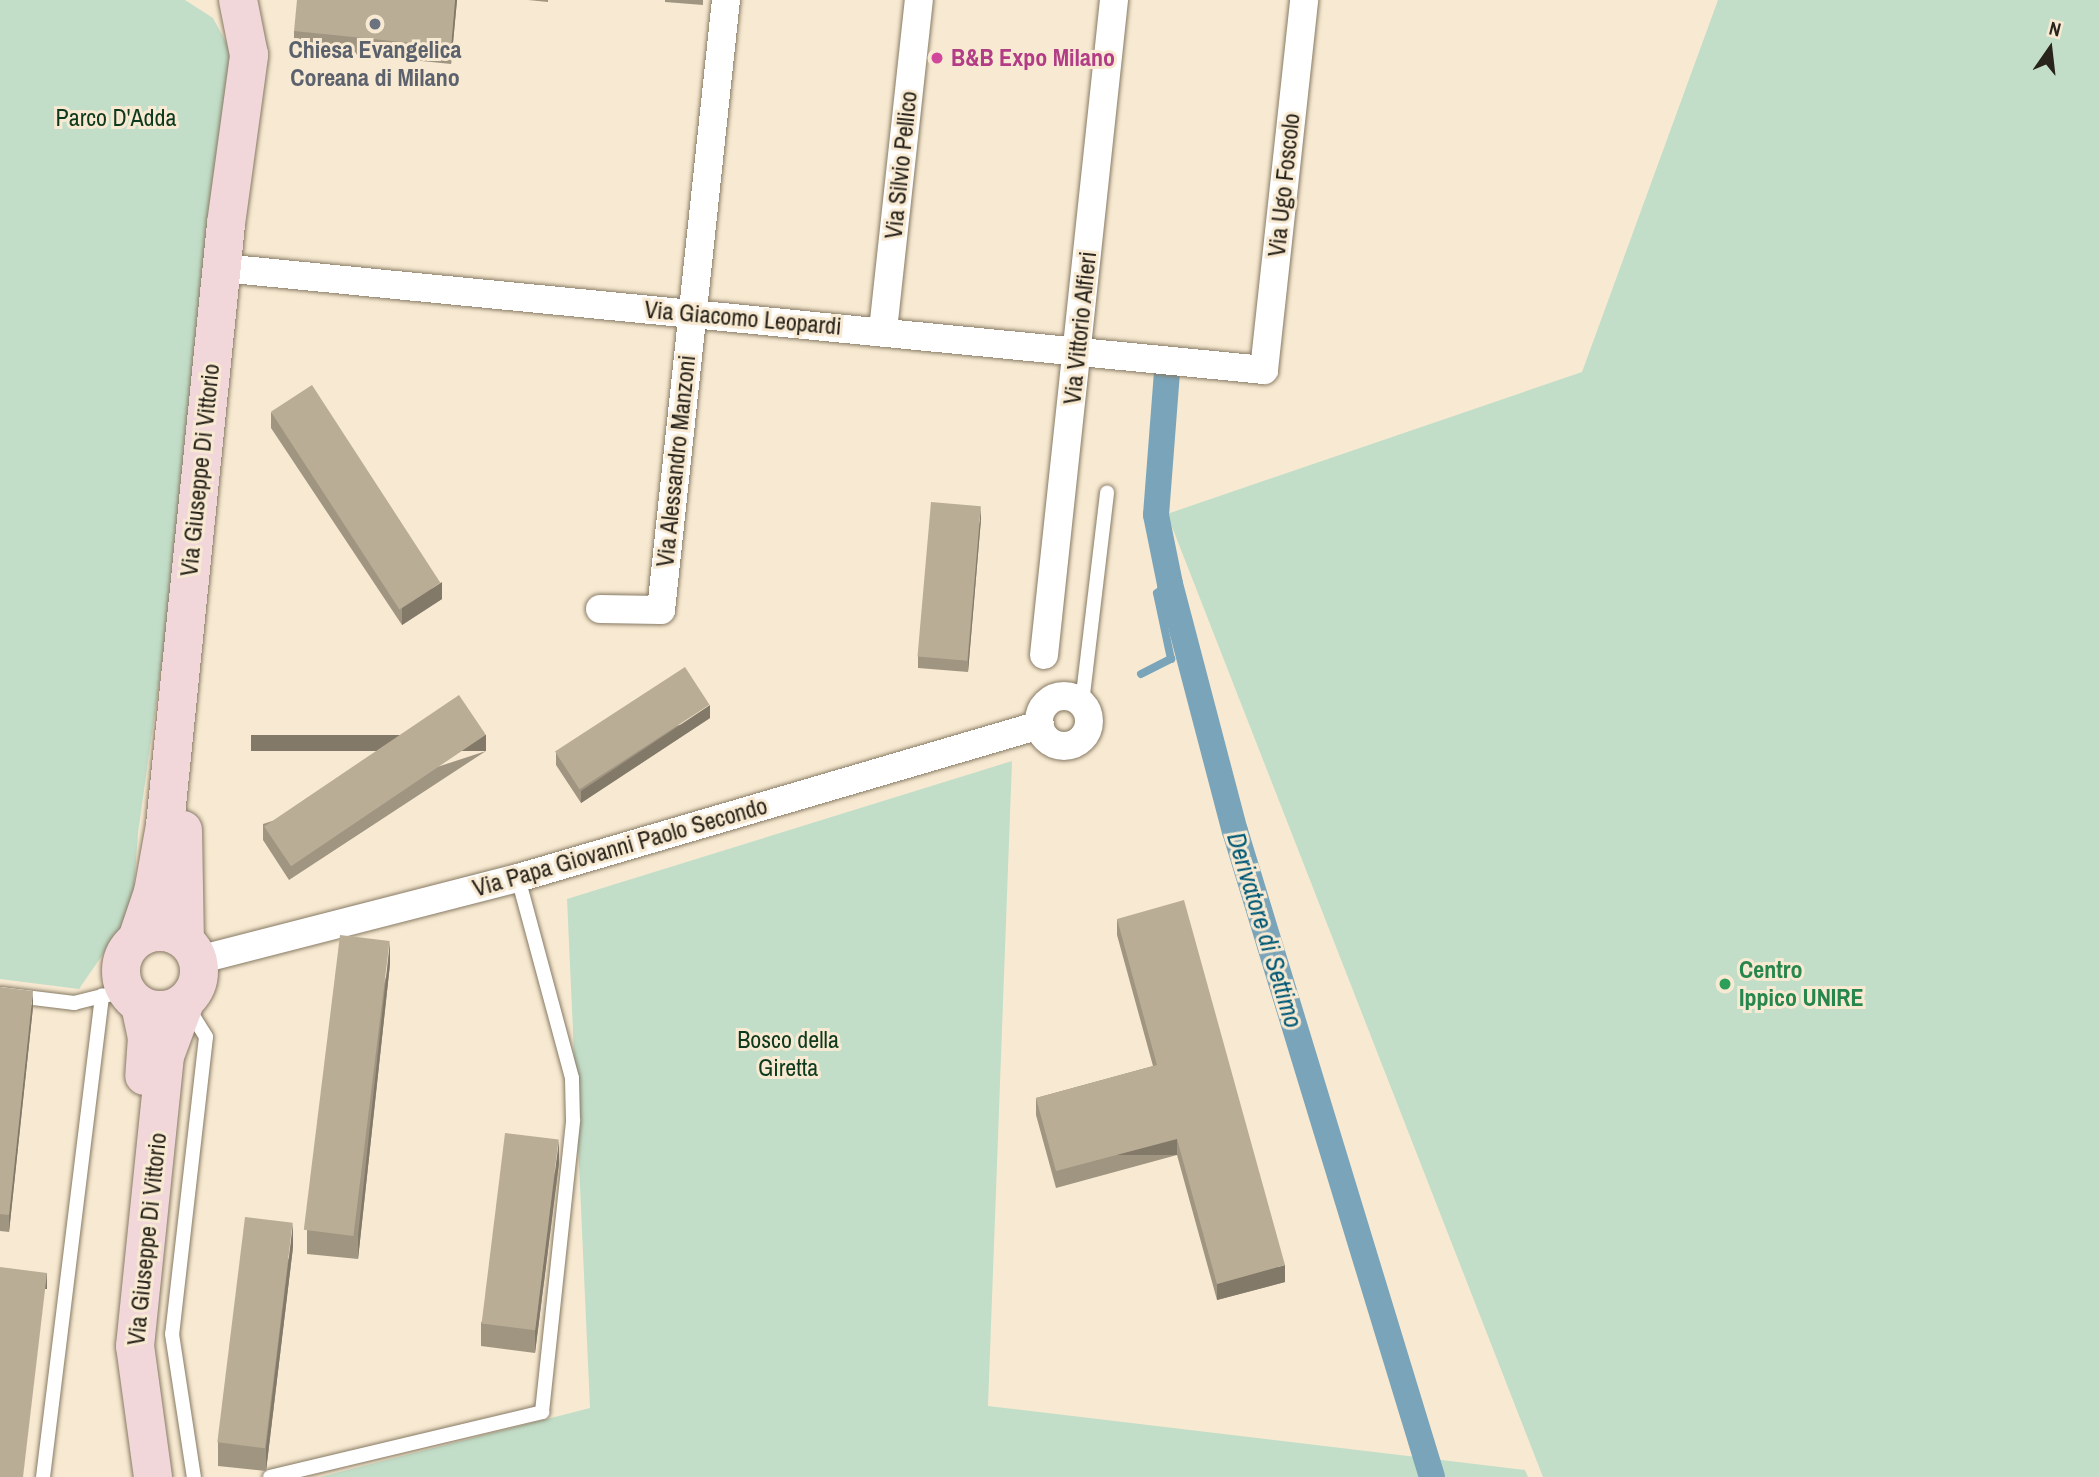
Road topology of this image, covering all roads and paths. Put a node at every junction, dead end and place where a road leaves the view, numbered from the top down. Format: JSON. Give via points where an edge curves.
{"nodes":[{"id":1,"x":238,"y":0,"type":"edge"},
{"id":2,"x":267,"y":0,"type":"edge"},
{"id":3,"x":726,"y":0,"type":"edge"},
{"id":4,"x":919,"y":0,"type":"edge"},
{"id":5,"x":1114,"y":0,"type":"edge"},
{"id":6,"x":1304,"y":0,"type":"edge"},
{"id":7,"x":232,"y":269,"type":"junction"},
{"id":8,"x":691,"y":314,"type":"junction"},
{"id":9,"x":883,"y":331,"type":"junction"},
{"id":10,"x":1077,"y":350,"type":"junction"},
{"id":11,"x":1264,"y":370,"type":"joint"},
{"id":12,"x":1107,"y":492,"type":"dead end"},
{"id":13,"x":600,"y":609,"type":"dead end"},
{"id":14,"x":1044,"y":655,"type":"dead end"},
{"id":15,"x":1082,"y":703,"type":"junction"},
{"id":16,"x":1040,"y":725,"type":"junction"},
{"id":17,"x":518,"y":878,"type":"junction"},
{"id":18,"x":136,"y":939,"type":"junction"},
{"id":19,"x":191,"y":950,"type":"junction"},
{"id":20,"x":0,"y":994,"type":"edge"},
{"id":21,"x":121,"y":995,"type":"junction"},
{"id":22,"x":185,"y":1002,"type":"junction"},
{"id":23,"x":43,"y":1477,"type":"edge"},
{"id":24,"x":143,"y":1477,"type":"edge"},
{"id":25,"x":153,"y":1477,"type":"edge"},
{"id":26,"x":194,"y":1477,"type":"edge"},
{"id":27,"x":270,"y":1477,"type":"edge"}],
"edges":[{"from":1,"to":7,"type":"street","name":"Via Giuseppe Di Vittorio","via":[[249,55]]},
{"from":2,"to":7,"type":"street","name":"Via Giuseppe Di Vittorio","via":[[267,57]]},
{"from":3,"to":8,"type":"street","name":"Via Alessandro Manzoni"},
{"from":4,"to":9,"type":"street","name":"Via Silvio Pellico"},
{"from":5,"to":10,"type":"street","name":"Via Vittorio Alfieri"},
{"from":6,"to":11,"type":"street","name":"Via Ugo Foscolo"},
{"from":7,"to":8,"type":"street","name":"Via Giacomo Leopardi"},
{"from":7,"to":18,"type":"street","name":"Via Giuseppe Di Vittorio","via":[[165,825],[153,892]]},
{"from":7,"to":19,"type":"street","name":"Via Giuseppe Di Vittorio","via":[[183,827]]},
{"from":8,"to":9,"type":"street","name":"Via Giacomo Leopardi"},
{"from":8,"to":13,"type":"street","name":"Via Alessandro Manzoni","via":[[661,610]]},
{"from":9,"to":10,"type":"street","name":"Via Giacomo Leopardi"},
{"from":10,"to":11,"type":"street","name":"Via Giacomo Leopardi"},
{"from":10,"to":14,"type":"street","name":"Via Vittorio Alfieri"},
{"from":12,"to":15,"type":"lane"},
{"from":15,"to":16,"type":"street","via":[[1073,697],[1056,697],[1045,704]]},
{"from":15,"to":16,"type":"street","via":[[1089,719],[1087,731],[1075,743],[1052,743]]},
{"from":16,"to":17,"type":"street","name":"Via Papa Giovanni Paolo Secondo"},
{"from":17,"to":19,"type":"street","name":"Via Papa Giovanni Paolo Secondo"},
{"from":17,"to":27,"type":"lane","via":[[572,1078],[573,1120],[542,1412]]},
{"from":18,"to":19,"type":"street","via":[[166,932]]},
{"from":18,"to":21,"type":"street","via":[[123,958]]},
{"from":19,"to":22,"type":"street","via":[[198,984]]},
{"from":20,"to":21,"type":"lane","via":[[74,1003]]},
{"from":21,"to":22,"type":"street","via":[[166,1010]]},
{"from":21,"to":23,"type":"lane"},
{"from":21,"to":24,"type":"street","name":"Via Giuseppe Di Vittorio","via":[[147,1054],[114,1361]]},
{"from":22,"to":25,"type":"street","name":"Via Giuseppe Di Vittorio","via":[[166,1056],[135,1346]]},
{"from":22,"to":26,"type":"lane","via":[[206,1037],[172,1334]]}]}
